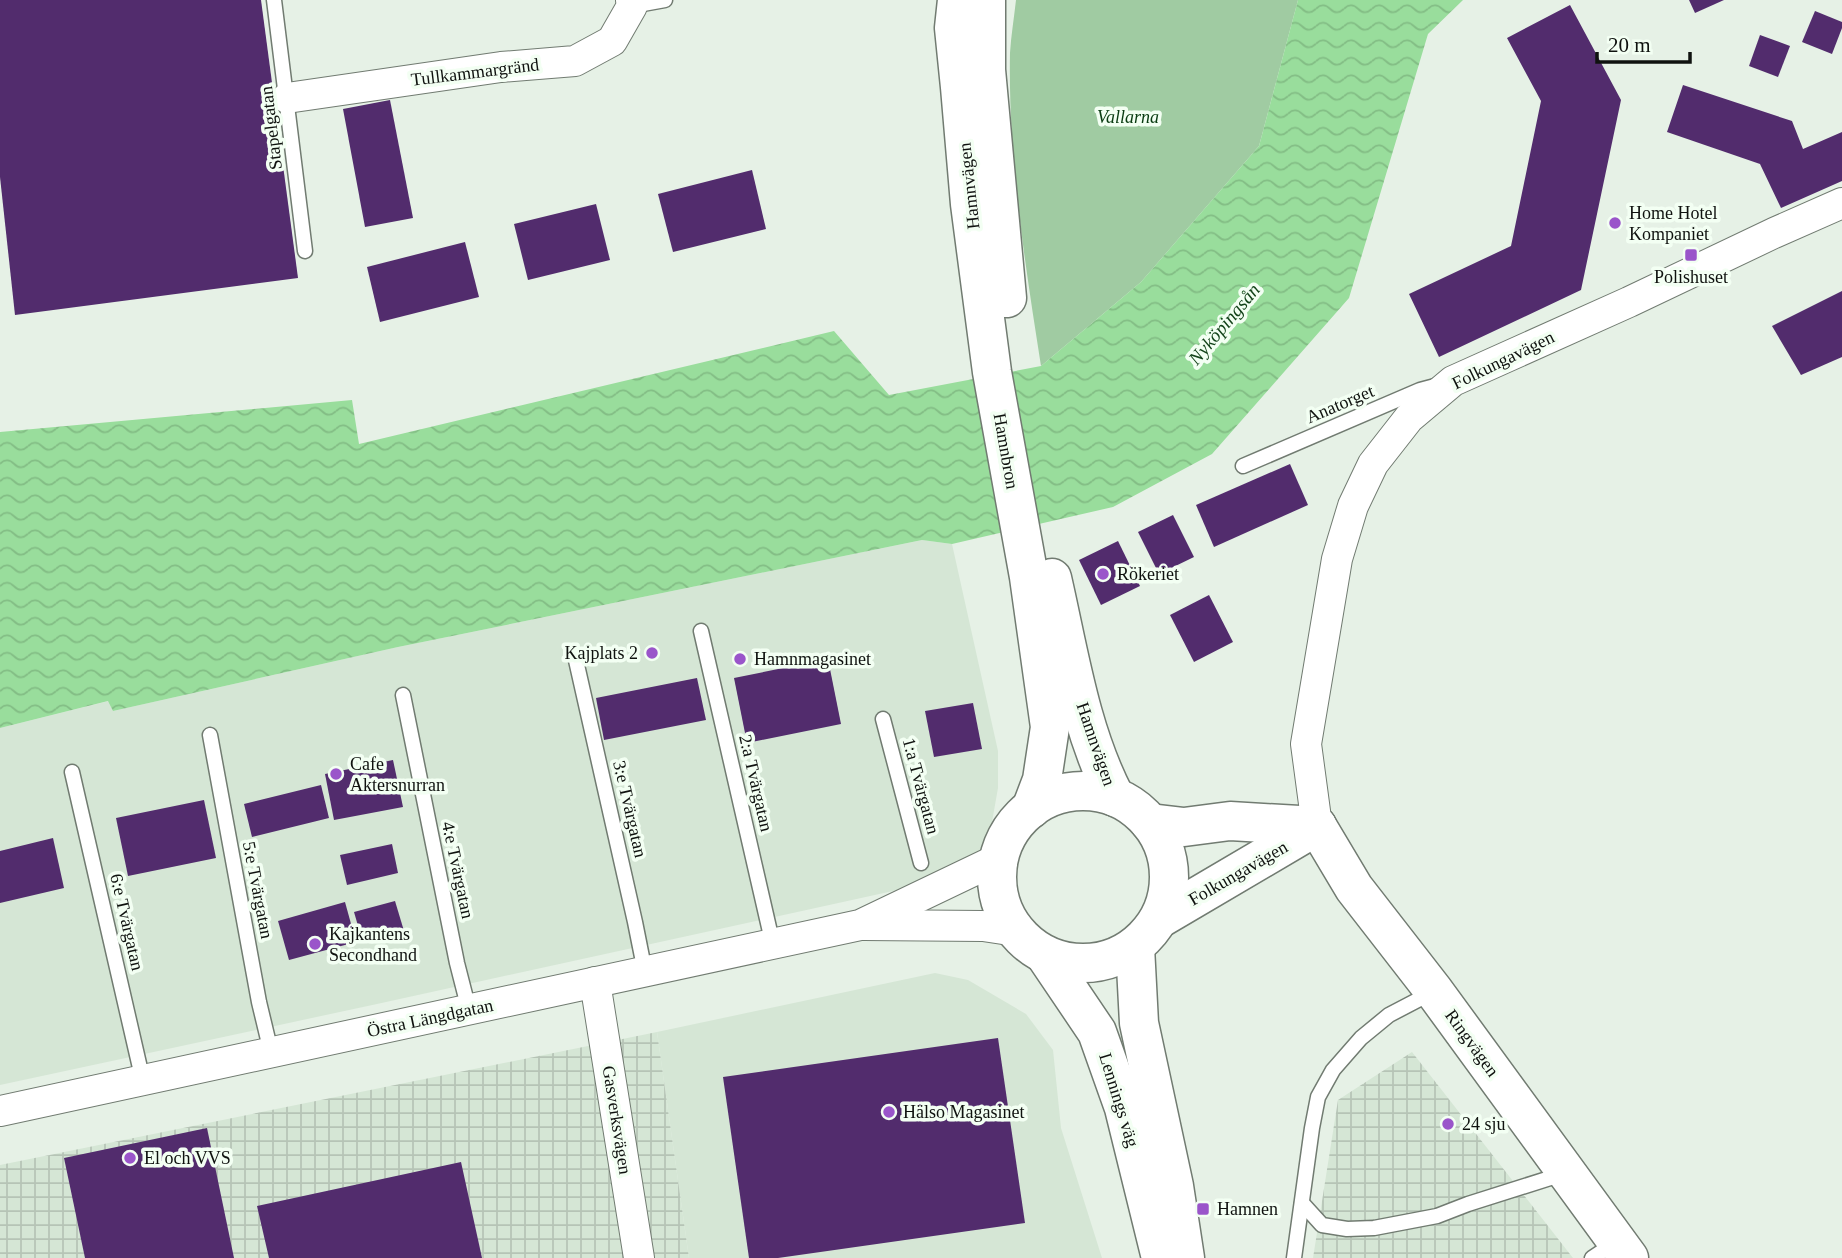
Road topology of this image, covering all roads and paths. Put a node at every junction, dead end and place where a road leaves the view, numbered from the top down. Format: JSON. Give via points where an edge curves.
{"nodes":[{"id":1,"x":274,"y":0,"type":"edge"},
{"id":2,"x":665,"y":0,"type":"edge"},
{"id":3,"x":957,"y":0,"type":"edge"},
{"id":4,"x":986,"y":0,"type":"edge"},
{"id":5,"x":631,"y":3,"type":"edge"},
{"id":6,"x":287,"y":98,"type":"junction"},
{"id":7,"x":1842,"y":203,"type":"edge"},
{"id":8,"x":305,"y":251,"type":"dead end"},
{"id":9,"x":1002,"y":370,"type":"junction"},
{"id":10,"x":1453,"y":381,"type":"junction"},
{"id":11,"x":1243,"y":466,"type":"dead end"},
{"id":12,"x":1032,"y":528,"type":"junction"},
{"id":13,"x":701,"y":631,"type":"dead end"},
{"id":14,"x":575,"y":656,"type":"dead end"},
{"id":15,"x":403,"y":695,"type":"dead end"},
{"id":16,"x":883,"y":719,"type":"dead end"},
{"id":17,"x":210,"y":736,"type":"dead end"},
{"id":18,"x":72,"y":772,"type":"dead end"},
{"id":19,"x":1115,"y":797,"type":"junction"},
{"id":20,"x":1031,"y":809,"type":"junction"},
{"id":21,"x":1150,"y":823,"type":"junction"},
{"id":22,"x":1317,"y":826,"type":"junction"},
{"id":23,"x":1000,"y":858,"type":"junction"},
{"id":24,"x":921,"y":863,"type":"dead end"},
{"id":25,"x":860,"y":925,"type":"junction"},
{"id":26,"x":1147,"y":933,"type":"junction"},
{"id":27,"x":1031,"y":943,"type":"junction"},
{"id":28,"x":773,"y":945,"type":"junction"},
{"id":29,"x":645,"y":972,"type":"junction"},
{"id":30,"x":596,"y":982,"type":"junction"},
{"id":31,"x":1434,"y":991,"type":"junction"},
{"id":32,"x":469,"y":1010,"type":"junction"},
{"id":33,"x":271,"y":1052,"type":"junction"},
{"id":34,"x":143,"y":1081,"type":"junction"},
{"id":35,"x":0,"y":1111,"type":"edge"},
{"id":36,"x":1567,"y":1173,"type":"junction"},
{"id":37,"x":1302,"y":1203,"type":"junction"},
{"id":38,"x":1613,"y":1252,"type":"edge"},
{"id":39,"x":639,"y":1258,"type":"edge"},
{"id":40,"x":1161,"y":1258,"type":"edge"},
{"id":41,"x":1185,"y":1258,"type":"edge"},
{"id":42,"x":1294,"y":1258,"type":"edge"}],
"edges":[{"from":1,"to":6,"type":"lane","name":"Stapelgatan"},
{"from":2,"to":5,"type":"lane"},
{"from":3,"to":9,"type":"main road","name":"Hamnvägen","via":[[954,28],[970,204]]},
{"from":4,"to":9,"type":"main road","name":"Hamnvägen","via":[[986,69],[999,202]]},
{"from":5,"to":6,"type":"street","name":"Tullkammargränd","via":[[612,41],[575,61]]},
{"from":6,"to":8,"type":"lane","name":"Stapelgatan"},
{"from":7,"to":10,"type":"street","name":"Folkungavägen"},
{"from":9,"to":12,"type":"main road","name":"Hamnbron"},
{"from":10,"to":11,"type":"lane","name":"Anatorget","via":[[1420,390]]},
{"from":10,"to":22,"type":"street","name":"Folkungavägen","via":[[1409,418],[1373,464],[1353,506],[1337,559],[1306,744]]},
{"from":12,"to":19,"type":"main road","name":"Hamnvägen","via":[[1050,572],[1085,722]]},
{"from":12,"to":20,"type":"main road","name":"Hamnvägen","via":[[1029,578],[1050,727],[1042,779]]},
{"from":13,"to":28,"type":"lane","name":"2:a Tvärgatan"},
{"from":14,"to":29,"type":"lane","name":"3:e Tvärgatan"},
{"from":15,"to":32,"type":"lane","name":"4:e Tvärgatan"},
{"from":16,"to":24,"type":"lane","name":"1:a Tvärgatan"},
{"from":17,"to":33,"type":"lane","name":"5:e Tvärgatan"},
{"from":18,"to":34,"type":"lane","name":"6:e Tvärgatan"},
{"from":19,"to":20,"type":"main road","via":[[1072,792]]},
{"from":19,"to":21,"type":"main road"},
{"from":20,"to":23,"type":"main road","via":[[1011,831]]},
{"from":21,"to":22,"type":"main road","name":"Folkungavägen"},
{"from":21,"to":26,"type":"main road","via":[[1163,845],[1169,869],[1168,895]]},
{"from":22,"to":26,"type":"main road","name":"Folkungavägen"},
{"from":22,"to":31,"type":"main road","name":"Ringvägen","via":[[1353,888]]},
{"from":23,"to":25,"type":"street","name":"Östra Längdgatan"},
{"from":23,"to":27,"type":"main road","via":[[997,877],[1006,915]]},
{"from":25,"to":27,"type":"street","name":"Östra Längdgatan","via":[[983,926]]},
{"from":25,"to":28,"type":"street","name":"Östra Längdgatan"},
{"from":26,"to":27,"type":"main road","via":[[1114,958],[1091,963],[1067,962]]},
{"from":26,"to":41,"type":"main road","name":"Lennings väg","via":[[1139,1023]]},
{"from":27,"to":40,"type":"main road","name":"Lennings väg","via":[[1097,1032],[1124,1108]]},
{"from":28,"to":29,"type":"street","name":"Östra Längdgatan"},
{"from":29,"to":30,"type":"street","name":"Östra Längdgatan"},
{"from":30,"to":32,"type":"street","name":"Östra Längdgatan"},
{"from":30,"to":39,"type":"street","name":"Gasverksvägen"},
{"from":31,"to":36,"type":"main road","name":"Ringvägen"},
{"from":31,"to":37,"type":"lane","via":[[1389,1015],[1333,1070],[1318,1097]]},
{"from":32,"to":33,"type":"street","name":"Östra Längdgatan"},
{"from":33,"to":34,"type":"street","name":"Östra Längdgatan"},
{"from":34,"to":35,"type":"street","name":"Östra Längdgatan"},
{"from":36,"to":37,"type":"lane","via":[[1437,1216],[1374,1228],[1321,1225]]},
{"from":36,"to":38,"type":"main road","name":"Ringvägen"},
{"from":37,"to":42,"type":"lane"}]}
